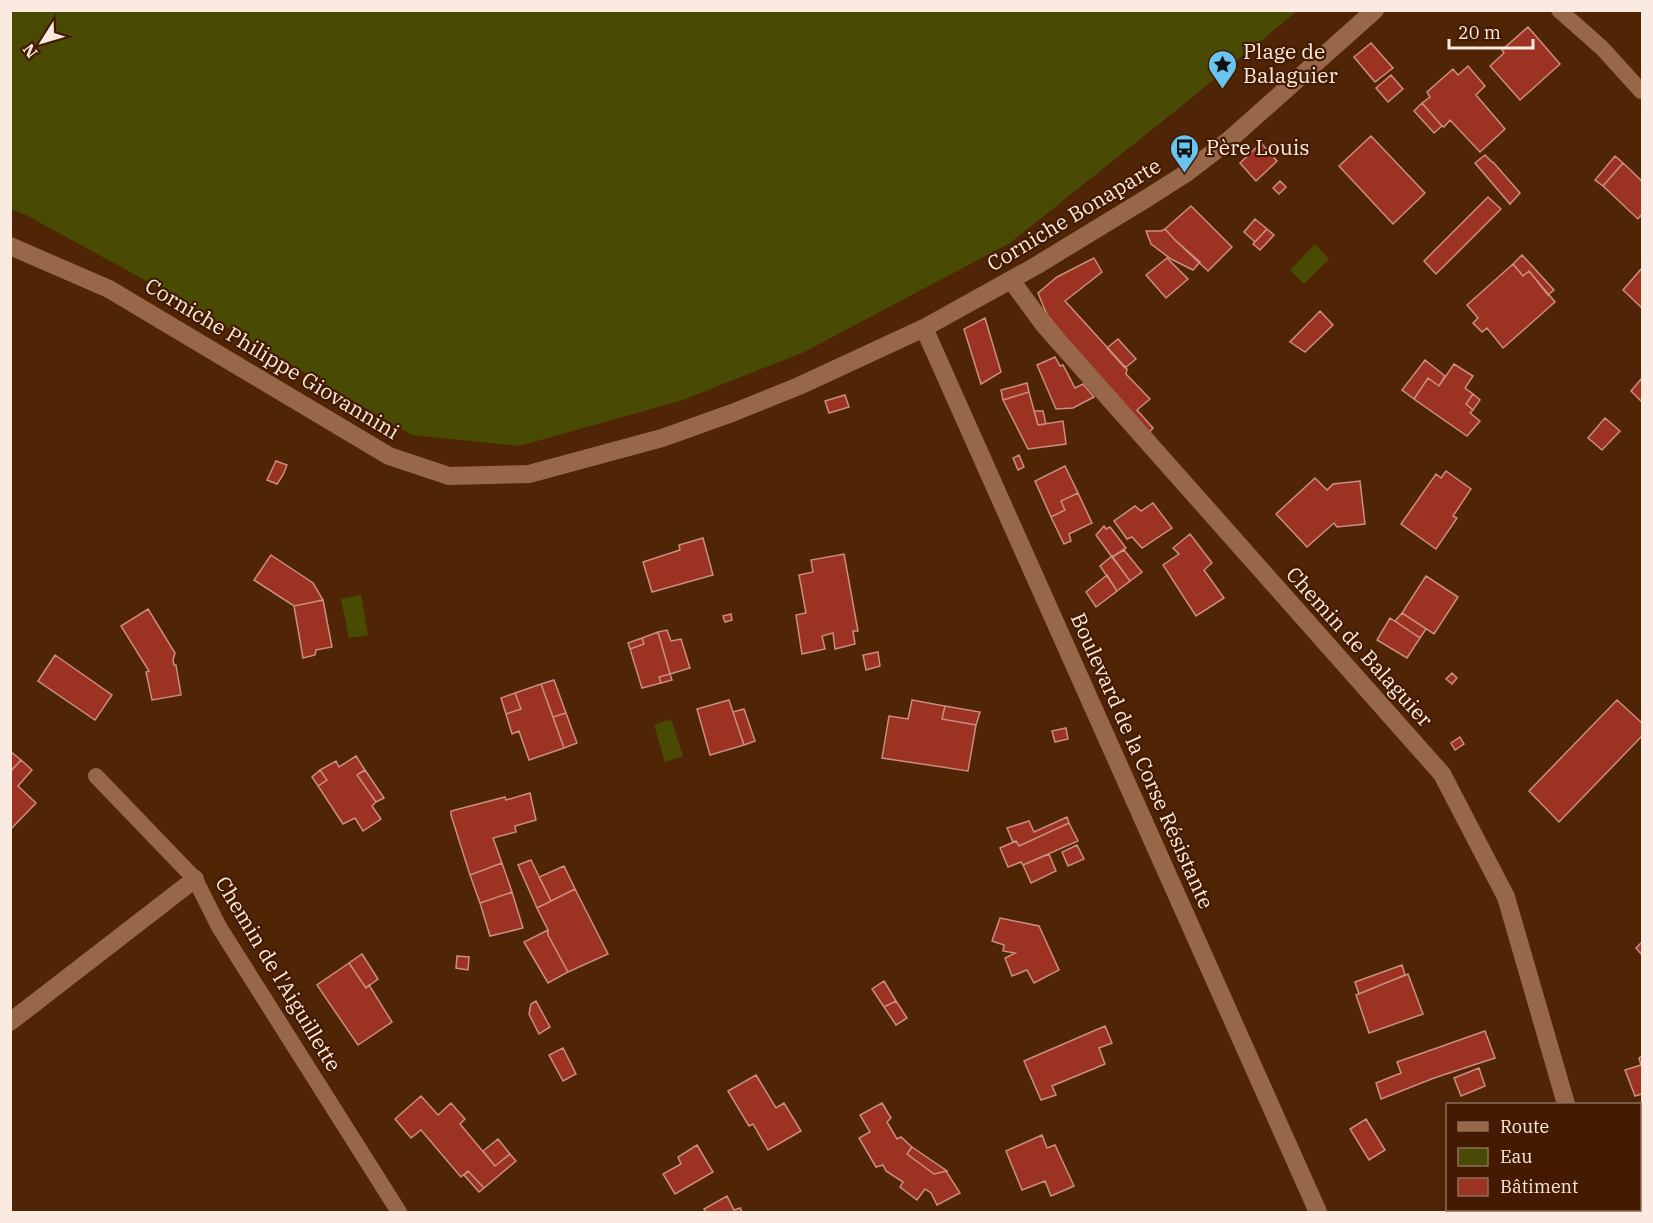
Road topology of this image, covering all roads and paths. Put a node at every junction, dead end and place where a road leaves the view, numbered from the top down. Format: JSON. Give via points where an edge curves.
{"nodes":[{"id":1,"x":1376,"y":10,"type":"edge"},
{"id":2,"x":1559,"y":10,"type":"edge"},
{"id":3,"x":1641,"y":91,"type":"edge"},
{"id":4,"x":10,"y":246,"type":"edge"},
{"id":5,"x":1011,"y":280,"type":"junction"},
{"id":6,"x":924,"y":328,"type":"junction"},
{"id":7,"x":96,"y":776,"type":"dead end"},
{"id":8,"x":195,"y":879,"type":"junction"},
{"id":9,"x":10,"y":1022,"type":"edge"},
{"id":10,"x":1566,"y":1103,"type":"edge"},
{"id":11,"x":399,"y":1212,"type":"edge"},
{"id":12,"x":1318,"y":1212,"type":"edge"}],
"edges":[{"from":1,"to":5,"type":"street","name":"Corniche Bonaparte","via":[[1185,174]]},
{"from":2,"to":3,"type":"lane","via":[[1602,48]]},
{"from":4,"to":6,"type":"street","name":"Corniche Philippe Giovannini","via":[[109,289],[388,456],[449,476],[529,474],[662,438],[799,386]]},
{"from":5,"to":6,"type":"street","name":"Corniche Bonaparte"},
{"from":5,"to":10,"type":"street","name":"Chemin de Balaguier","via":[[1044,325],[1442,774],[1506,897]]},
{"from":6,"to":12,"type":"street","name":"Boulevard de la Corse Résistante"},
{"from":7,"to":8,"type":"lane","name":"Chemin de l'Aiguillette"},
{"from":8,"to":9,"type":"street"},
{"from":8,"to":11,"type":"lane","name":"Chemin de l'Aiguillette","via":[[219,927]]}]}
